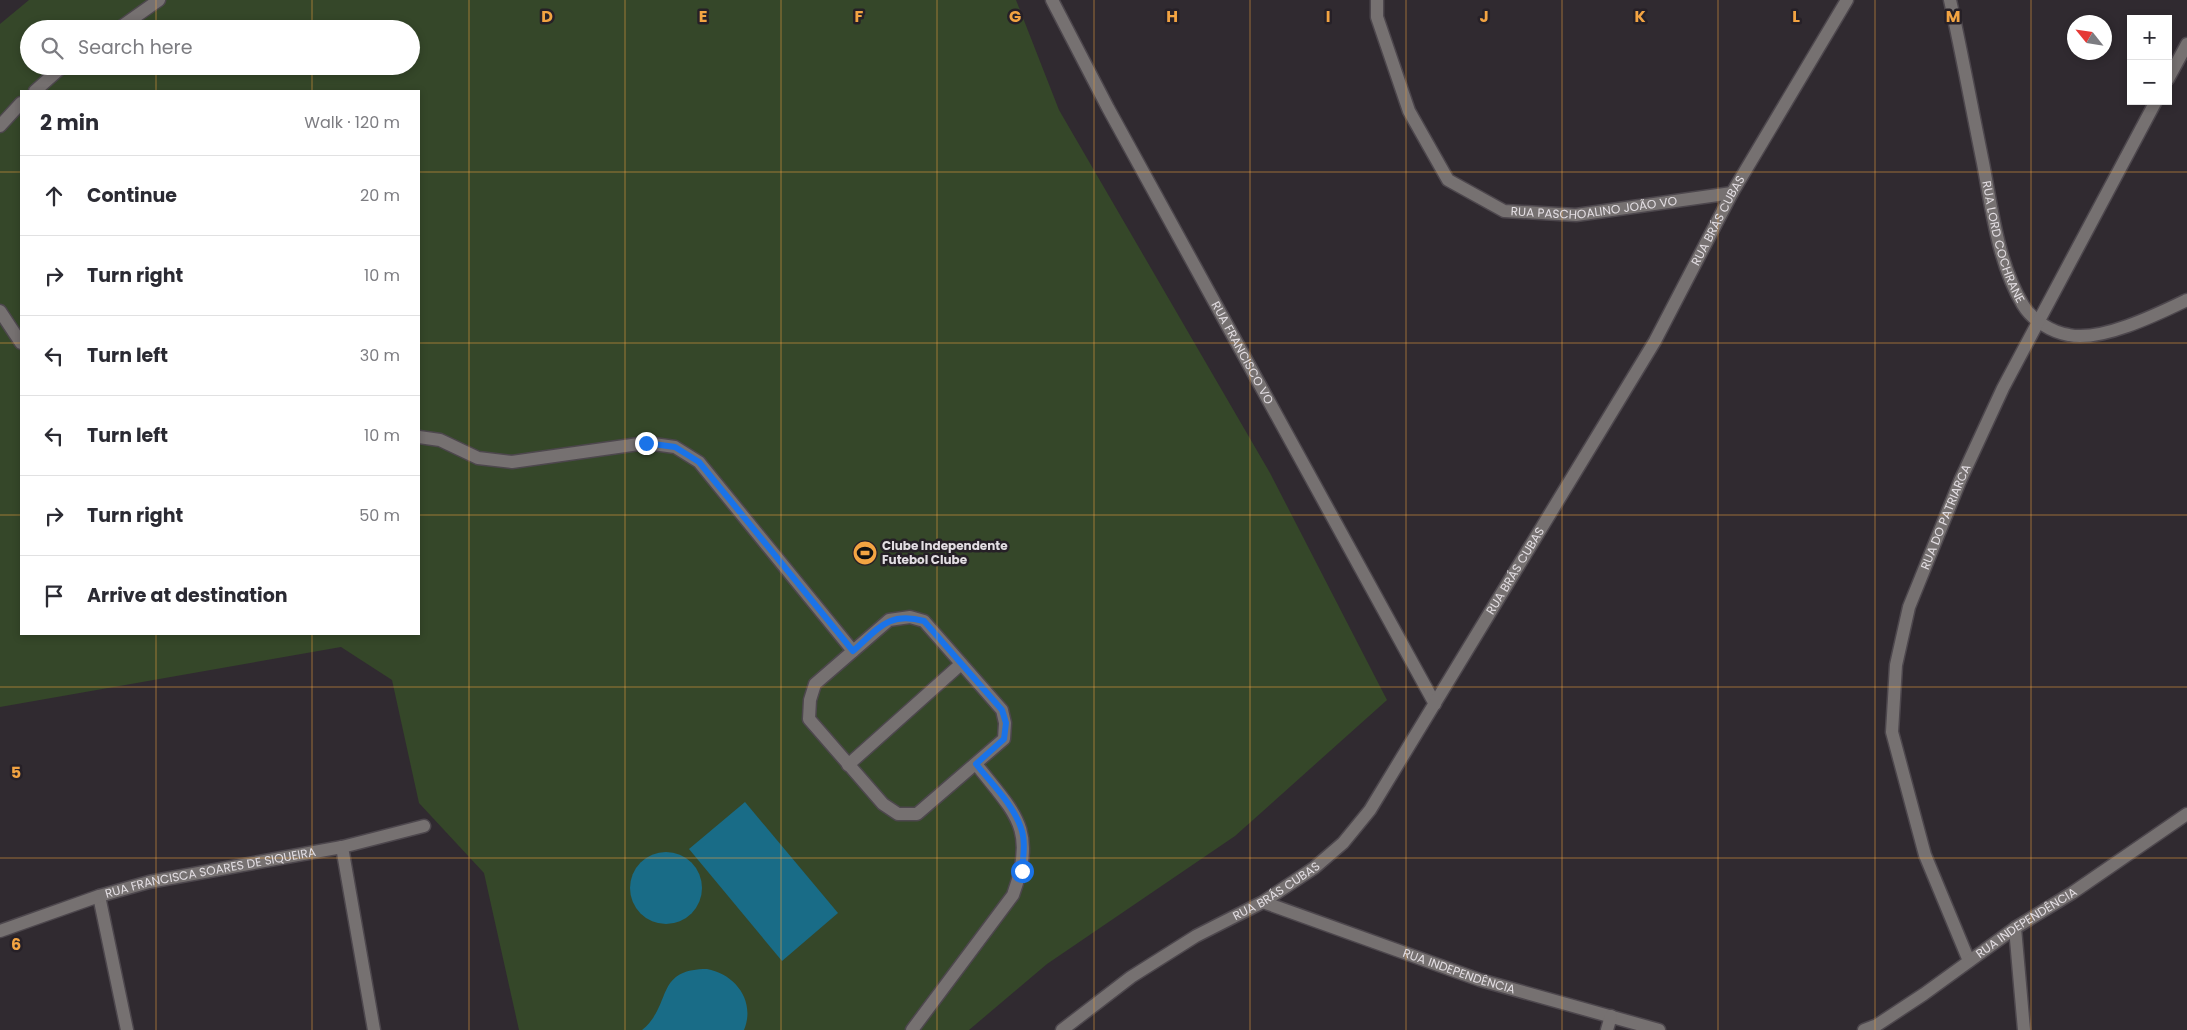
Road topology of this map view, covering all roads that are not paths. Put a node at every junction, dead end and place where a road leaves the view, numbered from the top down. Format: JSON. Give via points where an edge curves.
{"nodes":[{"id":1,"x":159,"y":0,"type":"edge"},
{"id":2,"x":1052,"y":0,"type":"edge"},
{"id":3,"x":1376,"y":0,"type":"edge"},
{"id":4,"x":1847,"y":0,"type":"edge"},
{"id":5,"x":1950,"y":0,"type":"edge"},
{"id":6,"x":131,"y":20,"type":"edge"},
{"id":7,"x":2187,"y":44,"type":"edge"},
{"id":8,"x":2172,"y":72,"type":"edge"},
{"id":9,"x":53,"y":75,"type":"edge"},
{"id":10,"x":35,"y":90,"type":"edge"},
{"id":11,"x":20,"y":104,"type":"edge"},
{"id":12,"x":2154,"y":105,"type":"edge"},
{"id":13,"x":0,"y":126,"type":"edge"},
{"id":14,"x":1732,"y":192,"type":"junction"},
{"id":15,"x":2187,"y":300,"type":"edge"},
{"id":16,"x":1,"y":314,"type":"edge"},
{"id":17,"x":2038,"y":322,"type":"junction"},
{"id":18,"x":20,"y":342,"type":"edge"},
{"id":19,"x":420,"y":436,"type":"edge"},
{"id":20,"x":853,"y":651,"type":"junction"},
{"id":21,"x":961,"y":664,"type":"junction"},
{"id":22,"x":1435,"y":704,"type":"junction"},
{"id":23,"x":848,"y":764,"type":"junction"},
{"id":24,"x":976,"y":764,"type":"junction"},
{"id":25,"x":2187,"y":814,"type":"edge"},
{"id":26,"x":424,"y":826,"type":"dead end"},
{"id":27,"x":342,"y":847,"type":"junction"},
{"id":28,"x":99,"y":896,"type":"junction"},
{"id":29,"x":1263,"y":902,"type":"junction"},
{"id":30,"x":2015,"y":928,"type":"junction"},
{"id":31,"x":0,"y":931,"type":"edge"},
{"id":32,"x":1969,"y":961,"type":"junction"},
{"id":33,"x":1611,"y":1016,"type":"junction"},
{"id":34,"x":127,"y":1030,"type":"edge"},
{"id":35,"x":374,"y":1030,"type":"edge"},
{"id":36,"x":912,"y":1030,"type":"edge"},
{"id":37,"x":1062,"y":1030,"type":"edge"},
{"id":38,"x":1607,"y":1030,"type":"edge"},
{"id":39,"x":1659,"y":1030,"type":"edge"},
{"id":40,"x":1864,"y":1030,"type":"edge"},
{"id":41,"x":2024,"y":1030,"type":"edge"}],
"edges":[{"from":1,"to":6,"type":"street"},
{"from":2,"to":22,"type":"street","name":"RUA FRANCISCO VO"},
{"from":3,"to":14,"type":"street","name":"RUA PASCHOALINO JOÃO VO","via":[[1377,17],[1409,111],[1448,180],[1504,211],[1576,215]]},
{"from":4,"to":14,"type":"street","name":"RUA BRÁS CUBAS"},
{"from":5,"to":17,"type":"street","name":"RUA LORD COCHRANE","via":[[1995,227],[2008,273],[2023,306]]},
{"from":7,"to":8,"type":"street"},
{"from":9,"to":10,"type":"street"},
{"from":11,"to":13,"type":"street"},
{"from":12,"to":17,"type":"street","name":"RUA DO PATRIARCA"},
{"from":14,"to":22,"type":"street","name":"RUA BRÁS CUBAS","via":[[1655,341]]},
{"from":15,"to":17,"type":"street","name":"RUA LORD COCHRANE","via":[[2151,317],[2092,336],[2069,335]]},
{"from":16,"to":18,"type":"street"},
{"from":17,"to":32,"type":"street","name":"RUA DO PATRIARCA","via":[[1960,481],[1909,607],[1896,665],[1892,732],[1925,855]]},
{"from":19,"to":20,"type":"street","via":[[440,440],[478,458],[512,462],[646,443],[675,447],[699,462]]},
{"from":20,"to":21,"type":"street","via":[[889,620],[910,617],[924,621]]},
{"from":20,"to":23,"type":"street","via":[[815,684],[809,719]]},
{"from":21,"to":23,"type":"street"},
{"from":21,"to":24,"type":"street","via":[[1002,710],[1006,723],[1004,739]]},
{"from":22,"to":29,"type":"street","name":"RUA BRÁS CUBAS","via":[[1370,810],[1343,843],[1314,868]]},
{"from":23,"to":24,"type":"street","via":[[883,804],[898,814],[917,814]]},
{"from":24,"to":36,"type":"street","via":[[1021,828],[1024,849],[1022,871],[1013,895]]},
{"from":25,"to":30,"type":"street","name":"RUA INDEPENDÊNCIA"},
{"from":26,"to":27,"type":"street","name":"RUA FRANCISCA SOARES DE SIQUEIRA"},
{"from":27,"to":28,"type":"street","name":"RUA FRANCISCA SOARES DE SIQUEIRA","via":[[150,882]]},
{"from":27,"to":35,"type":"street"},
{"from":28,"to":31,"type":"street","name":"RUA FRANCISCA SOARES DE SIQUEIRA"},
{"from":28,"to":34,"type":"street"},
{"from":29,"to":33,"type":"street","name":"RUA INDEPENDÊNCIA","via":[[1480,980]]},
{"from":29,"to":37,"type":"street","name":"RUA BRÁS CUBAS","via":[[1196,936],[1131,976]]},
{"from":30,"to":32,"type":"street","name":"RUA INDEPENDÊNCIA"},
{"from":30,"to":41,"type":"street"},
{"from":32,"to":40,"type":"street","name":"RUA INDEPENDÊNCIA","via":[[1877,1025]]},
{"from":33,"to":38,"type":"street"},
{"from":33,"to":39,"type":"street","name":"RUA INDEPENDÊNCIA"}]}
